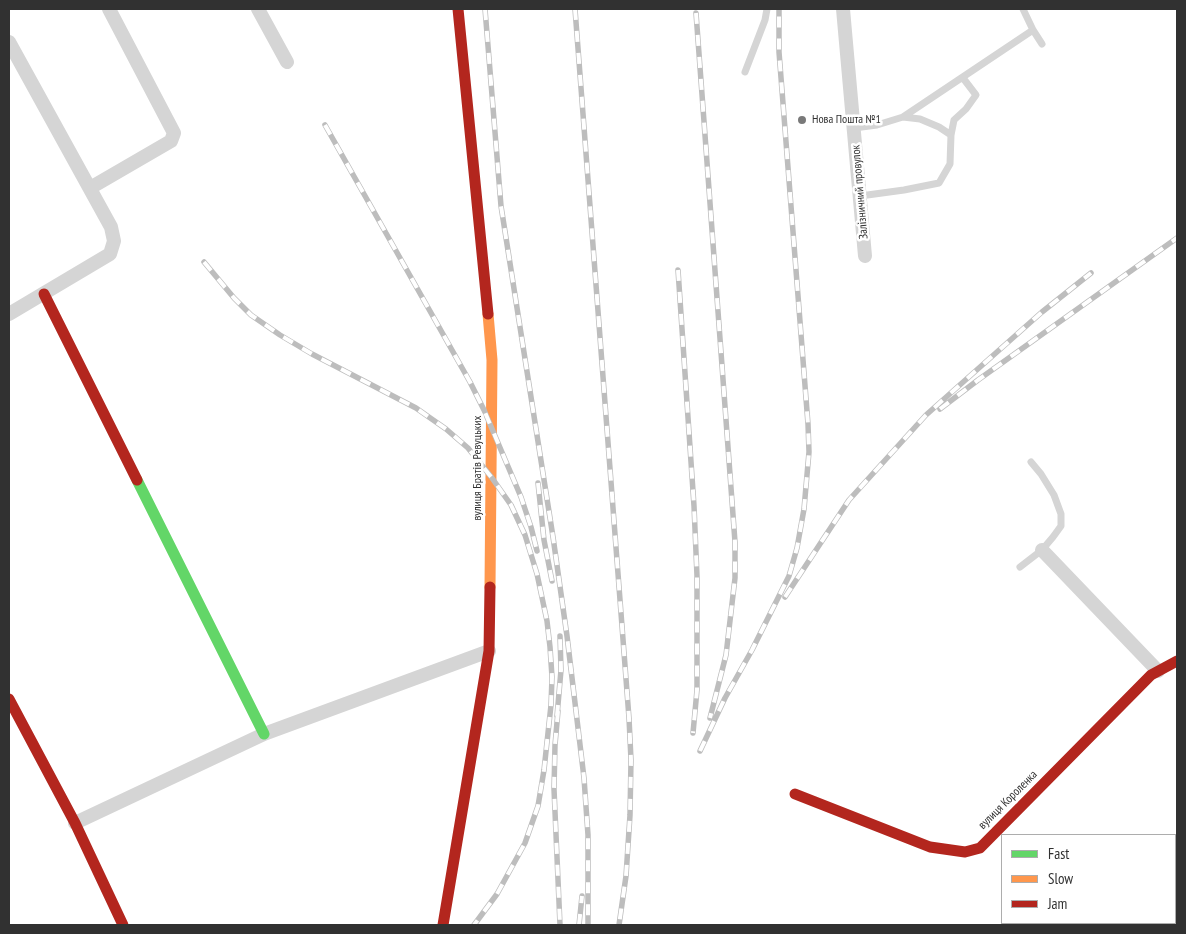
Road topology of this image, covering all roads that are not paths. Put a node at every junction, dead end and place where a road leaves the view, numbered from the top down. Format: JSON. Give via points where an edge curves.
{"nodes":[{"id":1,"x":109,"y":9,"type":"edge"},
{"id":2,"x":258,"y":9,"type":"edge"},
{"id":3,"x":458,"y":9,"type":"edge"},
{"id":4,"x":767,"y":9,"type":"edge"},
{"id":5,"x":843,"y":9,"type":"edge"},
{"id":6,"x":1023,"y":9,"type":"edge"},
{"id":7,"x":1033,"y":30,"type":"junction"},
{"id":8,"x":9,"y":42,"type":"edge"},
{"id":9,"x":1042,"y":44,"type":"dead end"},
{"id":10,"x":287,"y":62,"type":"dead end"},
{"id":11,"x":745,"y":72,"type":"dead end"},
{"id":12,"x":963,"y":78,"type":"junction"},
{"id":13,"x":903,"y":117,"type":"junction"},
{"id":14,"x":854,"y":128,"type":"junction"},
{"id":15,"x":951,"y":135,"type":"junction"},
{"id":16,"x":90,"y":188,"type":"junction"},
{"id":17,"x":860,"y":196,"type":"junction"},
{"id":18,"x":865,"y":256,"type":"dead end"},
{"id":19,"x":44,"y":294,"type":"junction"},
{"id":20,"x":9,"y":314,"type":"edge"},
{"id":21,"x":1031,"y":462,"type":"dead end"},
{"id":22,"x":1042,"y":550,"type":"junction"},
{"id":23,"x":1020,"y":567,"type":"dead end"},
{"id":24,"x":489,"y":651,"type":"junction"},
{"id":25,"x":1177,"y":661,"type":"edge"},
{"id":26,"x":1158,"y":672,"type":"junction"},
{"id":27,"x":9,"y":699,"type":"edge"},
{"id":28,"x":264,"y":734,"type":"junction"},
{"id":29,"x":794,"y":794,"type":"dead end"},
{"id":30,"x":75,"y":823,"type":"junction"},
{"id":31,"x":123,"y":925,"type":"edge"},
{"id":32,"x":442,"y":925,"type":"edge"}],
"edges":[{"from":1,"to":16,"type":"street","via":[[174,133],[171,141]]},
{"from":2,"to":10,"type":"street"},
{"from":3,"to":24,"type":"street","name":"вулиця Братів Ревуцьких","via":[[492,360]]},
{"from":4,"to":11,"type":"lane"},
{"from":5,"to":14,"type":"street","name":"Залізничний провулок"},
{"from":6,"to":7,"type":"lane"},
{"from":7,"to":9,"type":"lane"},
{"from":7,"to":12,"type":"lane"},
{"from":8,"to":16,"type":"street"},
{"from":12,"to":13,"type":"lane"},
{"from":12,"to":15,"type":"lane","via":[[976,95],[954,120]]},
{"from":13,"to":14,"type":"lane"},
{"from":13,"to":15,"type":"lane","via":[[920,119]]},
{"from":14,"to":17,"type":"street","name":"Залізничний провулок"},
{"from":15,"to":17,"type":"lane","via":[[950,164],[940,182]]},
{"from":16,"to":19,"type":"street","via":[[111,227],[114,241],[110,254]]},
{"from":17,"to":18,"type":"street","name":"Залізничний провулок"},
{"from":19,"to":20,"type":"street"},
{"from":19,"to":28,"type":"street"},
{"from":21,"to":22,"type":"lane","via":[[1054,495],[1061,514],[1060,526]]},
{"from":22,"to":23,"type":"lane"},
{"from":22,"to":26,"type":"street"},
{"from":24,"to":28,"type":"street"},
{"from":24,"to":32,"type":"street","name":"вулиця Братів Ревуцьких"},
{"from":25,"to":26,"type":"street","name":"вулиця Короленка"},
{"from":26,"to":29,"type":"street","name":"вулиця Короленка","via":[[1151,675],[980,848],[965,852],[930,846]]},
{"from":27,"to":30,"type":"street"},
{"from":28,"to":30,"type":"street"},
{"from":30,"to":31,"type":"street"}]}
